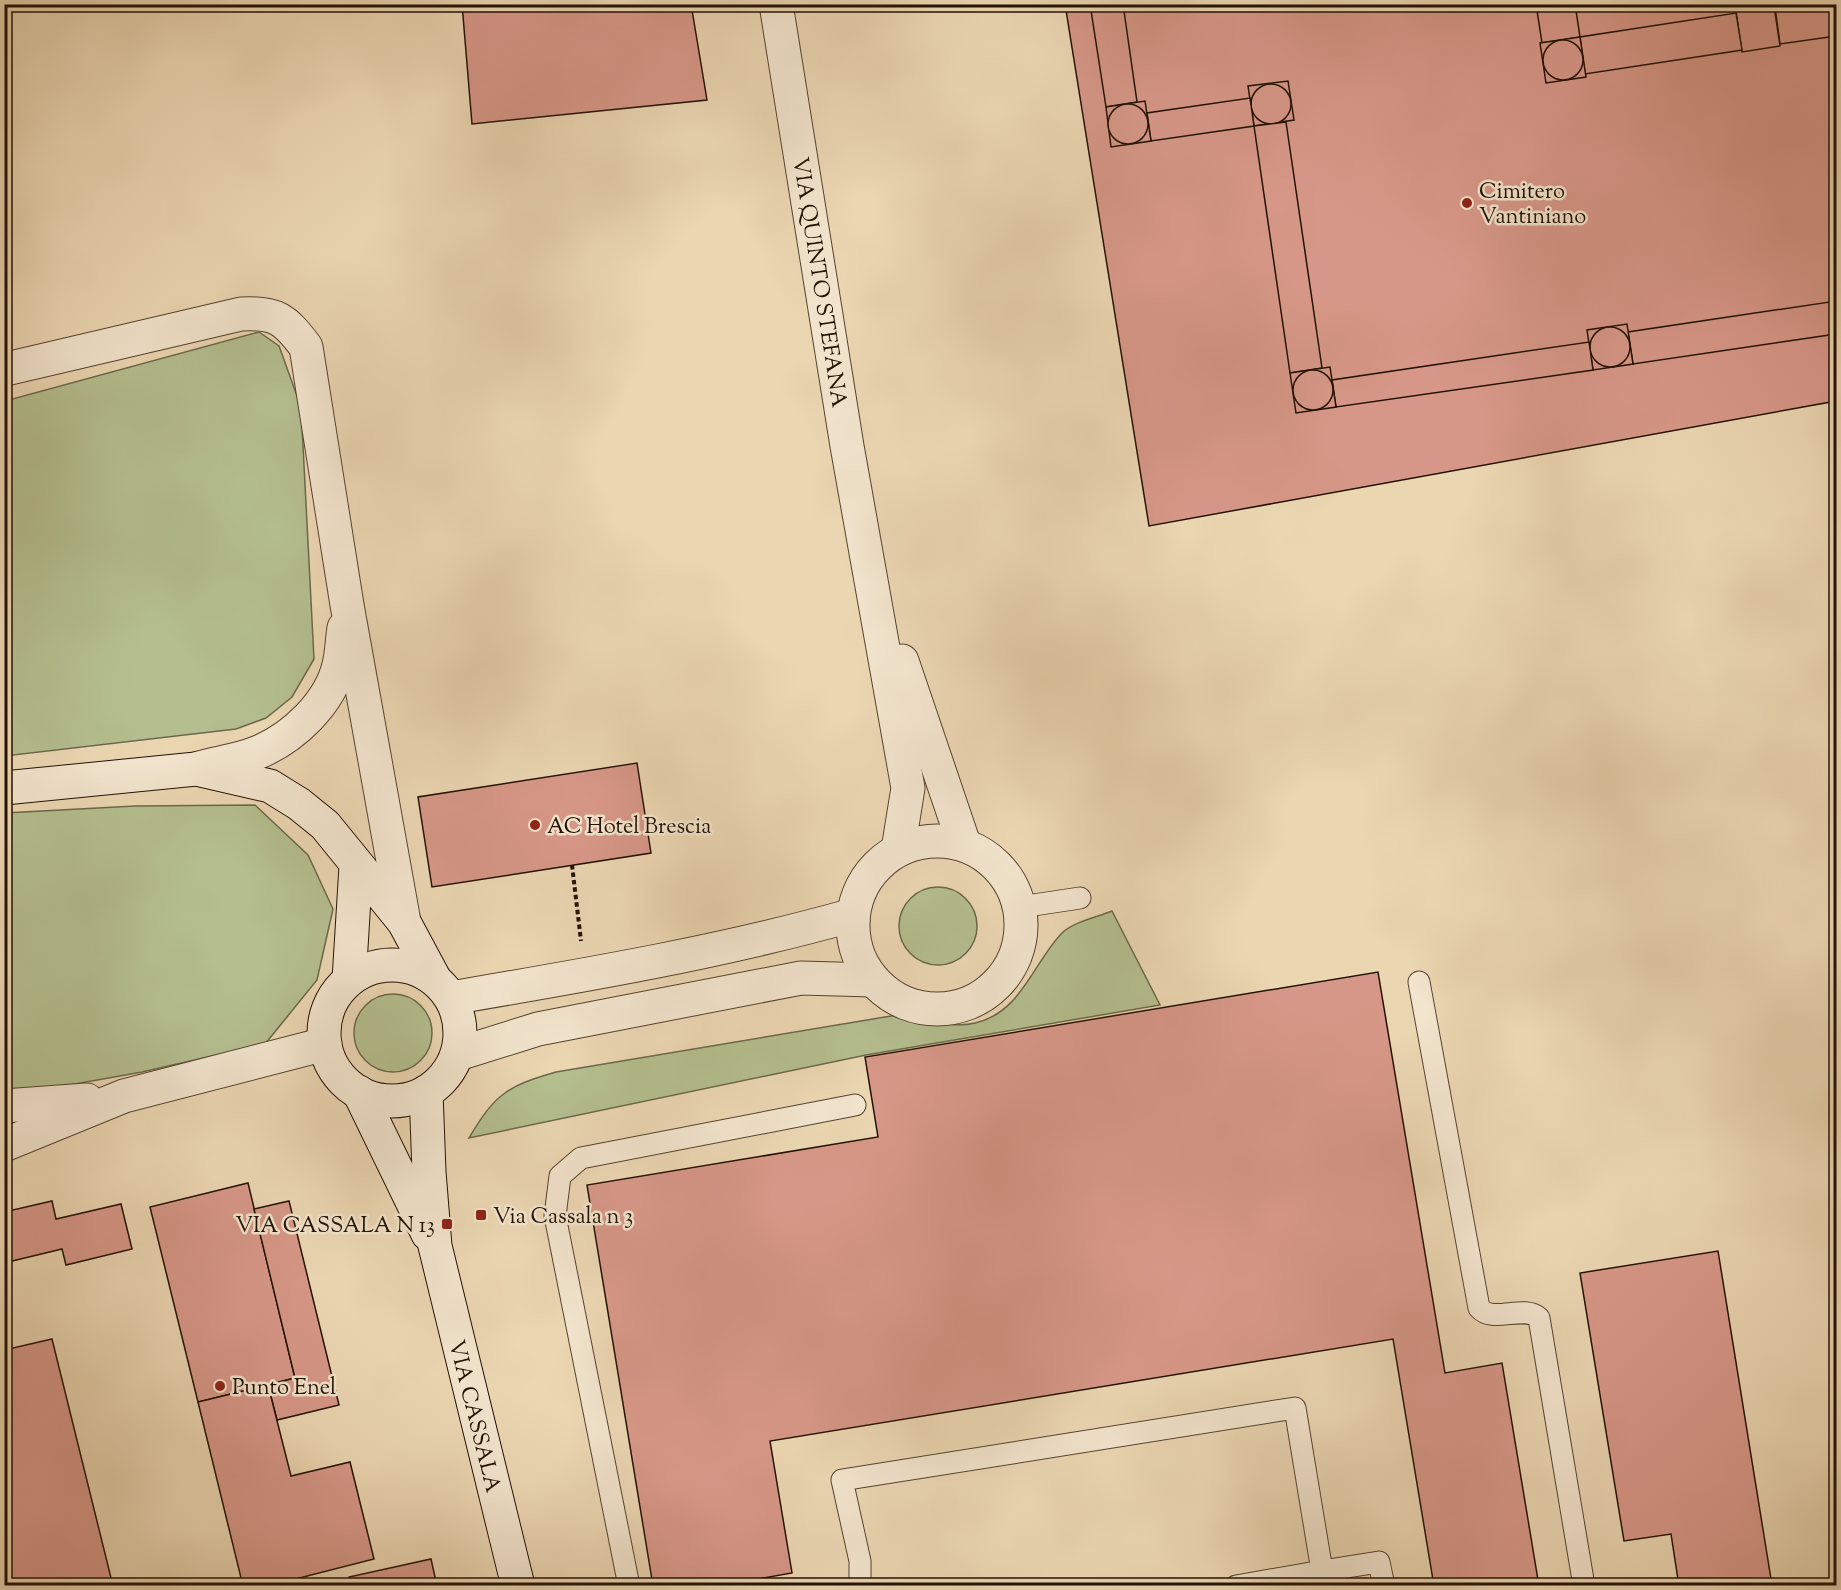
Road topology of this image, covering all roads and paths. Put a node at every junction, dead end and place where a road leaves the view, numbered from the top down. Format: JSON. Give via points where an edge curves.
{"nodes":[{"id":1,"x":776,"y":4,"type":"edge"},
{"id":2,"x":6,"y":369,"type":"dead end"},
{"id":3,"x":868,"y":559,"type":"junction"},
{"id":4,"x":347,"y":605,"type":"junction"},
{"id":5,"x":196,"y":769,"type":"junction"},
{"id":6,"x":4,"y":788,"type":"edge"},
{"id":7,"x":964,"y":844,"type":"junction"},
{"id":8,"x":898,"y":849,"type":"junction"},
{"id":9,"x":356,"y":866,"type":"junction"},
{"id":10,"x":572,"y":866,"type":"dead end"},
{"id":11,"x":1080,"y":898,"type":"dead end"},
{"id":12,"x":1020,"y":907,"type":"junction"},
{"id":13,"x":853,"y":915,"type":"junction"},
{"id":14,"x":404,"y":922,"type":"junction"},
{"id":15,"x":581,"y":942,"type":"dead end"},
{"id":16,"x":349,"y":980,"type":"junction"},
{"id":17,"x":873,"y":980,"type":"junction"},
{"id":18,"x":1419,"y":982,"type":"dead end"},
{"id":19,"x":442,"y":988,"type":"junction"},
{"id":20,"x":325,"y":1044,"type":"junction"},
{"id":21,"x":458,"y":1053,"type":"junction"},
{"id":22,"x":359,"y":1092,"type":"junction"},
{"id":23,"x":426,"y":1092,"type":"junction"},
{"id":24,"x":124,"y":1096,"type":"junction"},
{"id":25,"x":855,"y":1105,"type":"dead end"},
{"id":26,"x":4,"y":1106,"type":"edge"},
{"id":27,"x":4,"y":1145,"type":"edge"},
{"id":28,"x":435,"y":1246,"type":"junction"},
{"id":29,"x":1322,"y":1571,"type":"junction"},
{"id":30,"x":518,"y":1586,"type":"edge"},
{"id":31,"x":629,"y":1586,"type":"edge"},
{"id":32,"x":860,"y":1586,"type":"edge"},
{"id":33,"x":1236,"y":1586,"type":"edge"},
{"id":34,"x":1384,"y":1586,"type":"edge"},
{"id":35,"x":1584,"y":1586,"type":"edge"}],
"edges":[{"from":1,"to":3,"type":"street","name":"VIA QUINTO STEFANA"},
{"from":2,"to":4,"type":"street","via":[[241,314],[268,313],[291,326],[306,347]]},
{"from":3,"to":7,"type":"street","name":"VIA QUINTO STEFANA"},
{"from":3,"to":8,"type":"street","name":"VIA QUINTO STEFANA","via":[[908,788]]},
{"from":4,"to":5,"type":"street","via":[[339,667],[311,715],[259,752]]},
{"from":4,"to":14,"type":"street"},
{"from":5,"to":6,"type":"street"},
{"from":5,"to":9,"type":"street","via":[[270,786],[325,825]]},
{"from":7,"to":8,"type":"street","via":[[931,840]]},
{"from":7,"to":12,"type":"street","via":[[1001,868]]},
{"from":8,"to":13,"type":"street","via":[[877,866],[861,889]]},
{"from":9,"to":14,"type":"street"},
{"from":9,"to":16,"type":"street"},
{"from":10,"to":15,"type":"path"},
{"from":11,"to":12,"type":"lane"},
{"from":12,"to":17,"type":"street","via":[[1022,935],[1014,962],[998,984],[975,1001],[948,1009],[920,1008],[895,998]]},
{"from":13,"to":17,"type":"street","via":[[856,949]]},
{"from":13,"to":19,"type":"street","via":[[709,951]]},
{"from":14,"to":19,"type":"street"},
{"from":16,"to":19,"type":"street","name":"VIA CASSALA","via":[[369,969],[391,964],[413,968]]},
{"from":16,"to":20,"type":"street","name":"VIA CASSALA","via":[[334,998],[326,1020]]},
{"from":17,"to":21,"type":"street","via":[[801,978],[538,1029]]},
{"from":18,"to":35,"type":"lane","via":[[1479,1308],[1487,1314],[1532,1314],[1541,1323]]},
{"from":19,"to":21,"type":"street","name":"VIA CASSALA","via":[[460,1025]]},
{"from":20,"to":22,"type":"street","name":"VIA CASSALA","via":[[337,1072]]},
{"from":20,"to":24,"type":"street"},
{"from":21,"to":23,"type":"street","name":"VIA CASSALA","via":[[446,1076]]},
{"from":22,"to":23,"type":"street","name":"VIA CASSALA","via":[[381,1100],[404,1100]]},
{"from":22,"to":28,"type":"street","name":"VIA CASSALA"},
{"from":23,"to":28,"type":"street","name":"VIA CASSALA"},
{"from":24,"to":26,"type":"street"},
{"from":24,"to":27,"type":"street"},
{"from":25,"to":31,"type":"lane","via":[[581,1158],[560,1176],[555,1216]]},
{"from":28,"to":30,"type":"street","name":"VIA CASSALA"},
{"from":29,"to":32,"type":"lane","via":[[1295,1408],[842,1480],[860,1561]]},
{"from":29,"to":33,"type":"lane"},
{"from":29,"to":34,"type":"lane","via":[[1379,1562]]}]}
